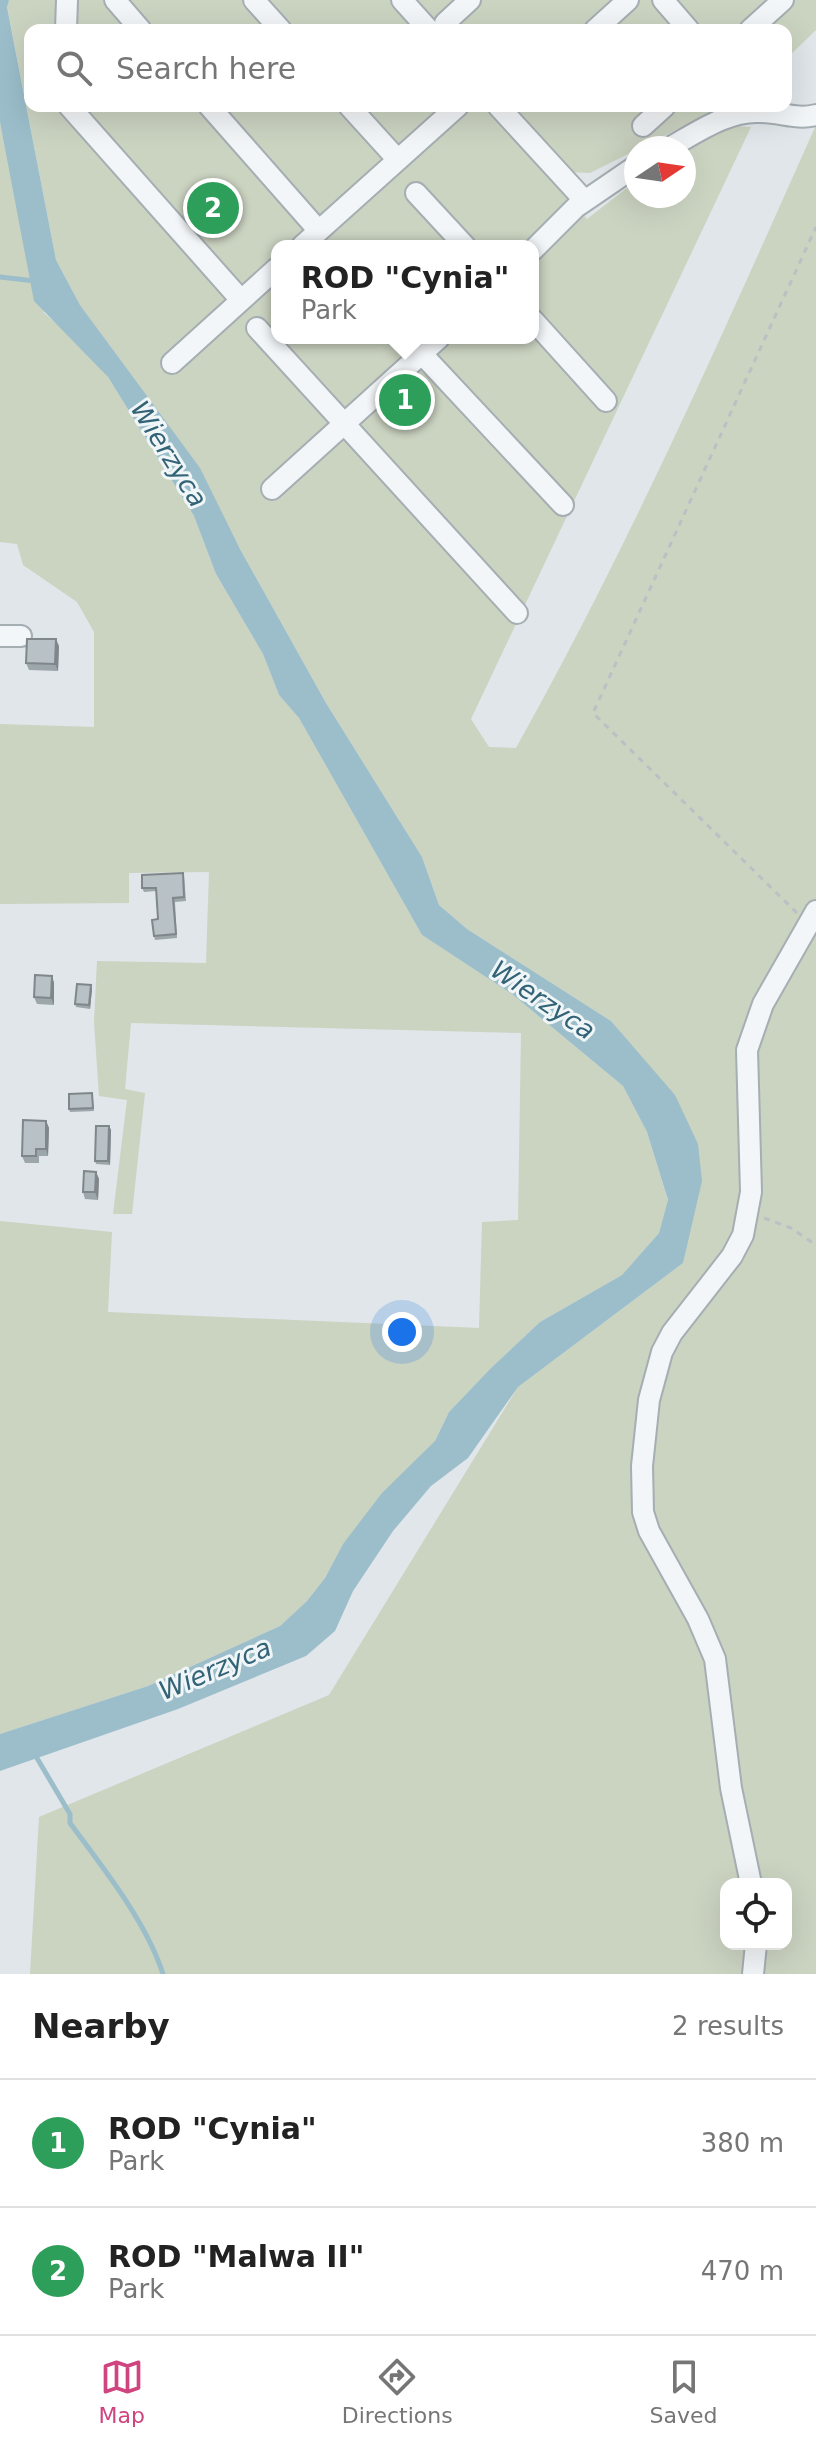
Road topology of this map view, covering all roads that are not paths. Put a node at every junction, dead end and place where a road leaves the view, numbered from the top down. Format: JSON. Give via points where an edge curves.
{"nodes":[{"id":1,"x":67,"y":0,"type":"edge"},
{"id":2,"x":115,"y":0,"type":"edge"},
{"id":3,"x":254,"y":0,"type":"edge"},
{"id":4,"x":402,"y":0,"type":"edge"},
{"id":5,"x":470,"y":0,"type":"edge"},
{"id":6,"x":628,"y":0,"type":"edge"},
{"id":7,"x":663,"y":0,"type":"edge"},
{"id":8,"x":783,"y":0,"type":"edge"},
{"id":9,"x":66,"y":24,"type":"edge"},
{"id":10,"x":136,"y":24,"type":"edge"},
{"id":11,"x":276,"y":24,"type":"edge"},
{"id":12,"x":433,"y":24,"type":"edge"},
{"id":13,"x":441,"y":24,"type":"edge"},
{"id":14,"x":602,"y":24,"type":"edge"},
{"id":15,"x":684,"y":24,"type":"edge"},
{"id":16,"x":757,"y":24,"type":"edge"},
{"id":17,"x":74,"y":112,"type":"edge"},
{"id":18,"x":214,"y":112,"type":"edge"},
{"id":19,"x":354,"y":112,"type":"edge"},
{"id":20,"x":451,"y":112,"type":"edge"},
{"id":21,"x":507,"y":112,"type":"edge"},
{"id":22,"x":658,"y":112,"type":"edge"},
{"id":23,"x":744,"y":112,"type":"edge"},
{"id":24,"x":772,"y":112,"type":"edge"},
{"id":25,"x":816,"y":115,"type":"edge"},
{"id":26,"x":643,"y":126,"type":"dead end"},
{"id":27,"x":692,"y":136,"type":"edge"},
{"id":28,"x":398,"y":160,"type":"junction"},
{"id":29,"x":624,"y":174,"type":"edge"},
{"id":30,"x":416,"y":193,"type":"dead end"},
{"id":31,"x":580,"y":204,"type":"junction"},
{"id":32,"x":314,"y":240,"type":"edge"},
{"id":33,"x":318,"y":240,"type":"edge"},
{"id":34,"x":459,"y":240,"type":"edge"},
{"id":35,"x":539,"y":244,"type":"edge"},
{"id":36,"x":271,"y":273,"type":"edge"},
{"id":37,"x":241,"y":300,"type":"junction"},
{"id":38,"x":539,"y":327,"type":"edge"},
{"id":39,"x":257,"y":328,"type":"dead end"},
{"id":40,"x":271,"y":343,"type":"edge"},
{"id":41,"x":272,"y":344,"type":"edge"},
{"id":42,"x":413,"y":344,"type":"edge"},
{"id":43,"x":433,"y":344,"type":"edge"},
{"id":44,"x":422,"y":354,"type":"junction"},
{"id":45,"x":172,"y":363,"type":"dead end"},
{"id":46,"x":606,"y":401,"type":"dead end"},
{"id":47,"x":345,"y":423,"type":"junction"},
{"id":48,"x":272,"y":489,"type":"dead end"},
{"id":49,"x":563,"y":505,"type":"dead end"},
{"id":50,"x":517,"y":613,"type":"dead end"},
{"id":51,"x":0,"y":636,"type":"edge"},
{"id":52,"x":21,"y":636,"type":"dead end"},
{"id":53,"x":812,"y":918,"type":"edge"},
{"id":54,"x":750,"y":1878,"type":"edge"},
{"id":55,"x":755,"y":1950,"type":"edge"},
{"id":56,"x":753,"y":1974,"type":"edge"}],
"edges":[{"from":1,"to":9,"type":"street"},
{"from":2,"to":10,"type":"street"},
{"from":3,"to":11,"type":"street"},
{"from":4,"to":12,"type":"street"},
{"from":5,"to":13,"type":"street"},
{"from":6,"to":14,"type":"street"},
{"from":7,"to":15,"type":"street"},
{"from":8,"to":16,"type":"street"},
{"from":17,"to":37,"type":"street"},
{"from":18,"to":32,"type":"street"},
{"from":19,"to":28,"type":"street"},
{"from":20,"to":28,"type":"street"},
{"from":21,"to":31,"type":"street"},
{"from":22,"to":26,"type":"street"},
{"from":23,"to":27,"type":"street"},
{"from":24,"to":25,"type":"street"},
{"from":28,"to":33,"type":"street"},
{"from":29,"to":31,"type":"street"},
{"from":30,"to":34,"type":"street"},
{"from":31,"to":35,"type":"street"},
{"from":36,"to":37,"type":"street"},
{"from":37,"to":45,"type":"street"},
{"from":38,"to":46,"type":"street"},
{"from":39,"to":40,"type":"street"},
{"from":41,"to":47,"type":"street"},
{"from":42,"to":44,"type":"street"},
{"from":43,"to":44,"type":"street"},
{"from":44,"to":47,"type":"street"},
{"from":44,"to":49,"type":"street"},
{"from":47,"to":48,"type":"street"},
{"from":47,"to":50,"type":"street"},
{"from":51,"to":52,"type":"street"},
{"from":53,"to":54,"type":"street","via":[[763,1004],[747,1050],[748,1214],[732,1256],[662,1352],[649,1400],[641,1489],[649,1531],[715,1659],[731,1788]]},
{"from":55,"to":56,"type":"street"}]}
